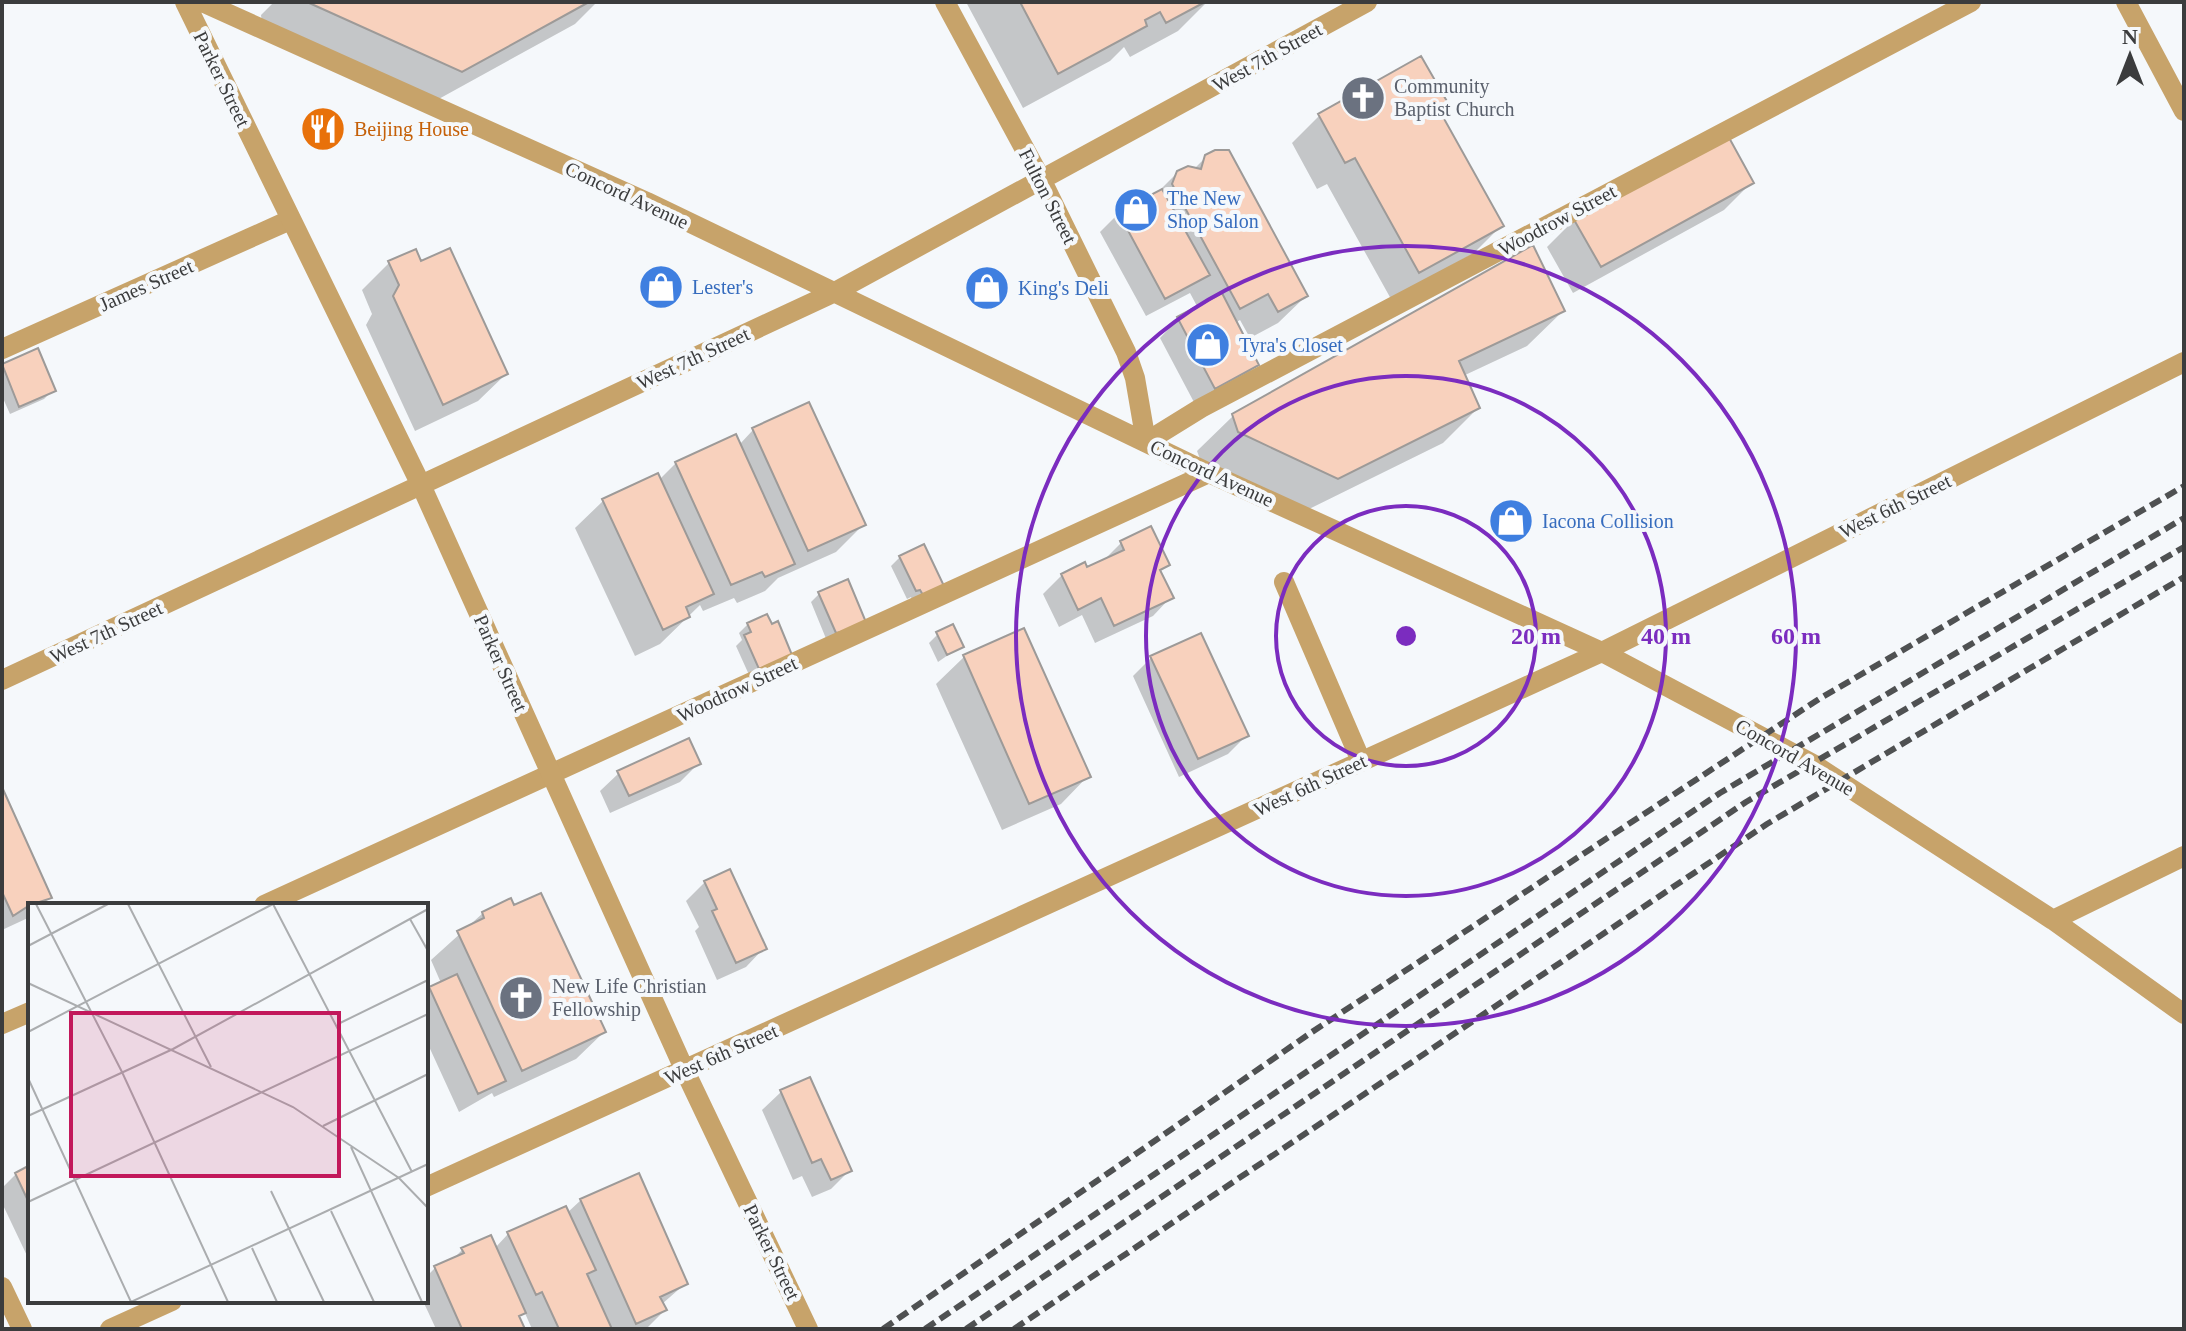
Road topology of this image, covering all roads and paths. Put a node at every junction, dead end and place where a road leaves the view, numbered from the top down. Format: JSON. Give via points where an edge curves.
{"nodes":[{"id":1,"x":185,"y":2,"type":"edge"},
{"id":2,"x":202,"y":2,"type":"edge"},
{"id":3,"x":945,"y":2,"type":"edge"},
{"id":4,"x":1367,"y":2,"type":"edge"},
{"id":5,"x":1971,"y":2,"type":"edge"},
{"id":6,"x":2126,"y":2,"type":"edge"},
{"id":7,"x":2179,"y":89,"type":"edge"},
{"id":8,"x":2184,"y":111,"type":"edge"},
{"id":9,"x":1042,"y":181,"type":"junction"},
{"id":10,"x":290,"y":220,"type":"junction"},
{"id":11,"x":833,"y":293,"type":"junction"},
{"id":12,"x":2,"y":349,"type":"edge"},
{"id":13,"x":2184,"y":362,"type":"edge"},
{"id":14,"x":1146,"y":442,"type":"junction"},
{"id":15,"x":1209,"y":473,"type":"junction"},
{"id":16,"x":421,"y":485,"type":"junction"},
{"id":17,"x":1284,"y":582,"type":"dead end"},
{"id":18,"x":1602,"y":652,"type":"junction"},
{"id":19,"x":2,"y":680,"type":"edge"},
{"id":20,"x":1361,"y":761,"type":"junction"},
{"id":21,"x":551,"y":774,"type":"junction"},
{"id":22,"x":2184,"y":856,"type":"edge"},
{"id":23,"x":268,"y":903,"type":"edge"},
{"id":24,"x":2053,"y":920,"type":"junction"},
{"id":25,"x":28,"y":1013,"type":"edge"},
{"id":26,"x":2184,"y":1014,"type":"edge"},
{"id":27,"x":2,"y":1024,"type":"edge"},
{"id":28,"x":685,"y":1071,"type":"junction"},
{"id":29,"x":428,"y":1186,"type":"edge"},
{"id":30,"x":2,"y":1287,"type":"edge"},
{"id":31,"x":168,"y":1303,"type":"edge"},
{"id":32,"x":22,"y":1329,"type":"edge"},
{"id":33,"x":110,"y":1329,"type":"edge"},
{"id":34,"x":808,"y":1329,"type":"edge"}],
"edges":[{"from":1,"to":10,"type":"street","name":"Parker Street"},
{"from":2,"to":11,"type":"street","name":"Concord Avenue","via":[[647,202]]},
{"from":3,"to":9,"type":"street","name":"Fulton Street"},
{"from":4,"to":9,"type":"street","name":"West 7th Street"},
{"from":5,"to":14,"type":"street","name":"Woodrow Street","via":[[1201,408]]},
{"from":6,"to":7,"type":"street"},
{"from":7,"to":8,"type":"street"},
{"from":9,"to":11,"type":"street","name":"West 7th Street"},
{"from":9,"to":14,"type":"street","name":"Fulton Street","via":[[1126,352]]},
{"from":10,"to":12,"type":"street","name":"James Street"},
{"from":10,"to":16,"type":"street","name":"Parker Street"},
{"from":11,"to":14,"type":"street","name":"Concord Avenue"},
{"from":11,"to":16,"type":"street","name":"West 7th Street"},
{"from":13,"to":18,"type":"street","name":"West 6th Street"},
{"from":14,"to":15,"type":"street","name":"Concord Avenue"},
{"from":15,"to":18,"type":"street","name":"Concord Avenue"},
{"from":15,"to":21,"type":"street","name":"Woodrow Street"},
{"from":16,"to":19,"type":"street","name":"West 7th Street"},
{"from":16,"to":21,"type":"street","name":"Parker Street"},
{"from":17,"to":20,"type":"street"},
{"from":18,"to":20,"type":"street","name":"West 6th Street"},
{"from":18,"to":24,"type":"street","name":"Concord Avenue","via":[[1813,764]]},
{"from":20,"to":28,"type":"street","name":"West 6th Street"},
{"from":21,"to":23,"type":"street","name":"Woodrow Street"},
{"from":21,"to":28,"type":"street","name":"Parker Street"},
{"from":22,"to":24,"type":"street"},
{"from":24,"to":26,"type":"street","name":"Concord Avenue"},
{"from":25,"to":27,"type":"street"},
{"from":28,"to":29,"type":"street","name":"West 6th Street"},
{"from":28,"to":34,"type":"street","name":"Parker Street"},
{"from":30,"to":32,"type":"street"},
{"from":31,"to":33,"type":"street"}]}
